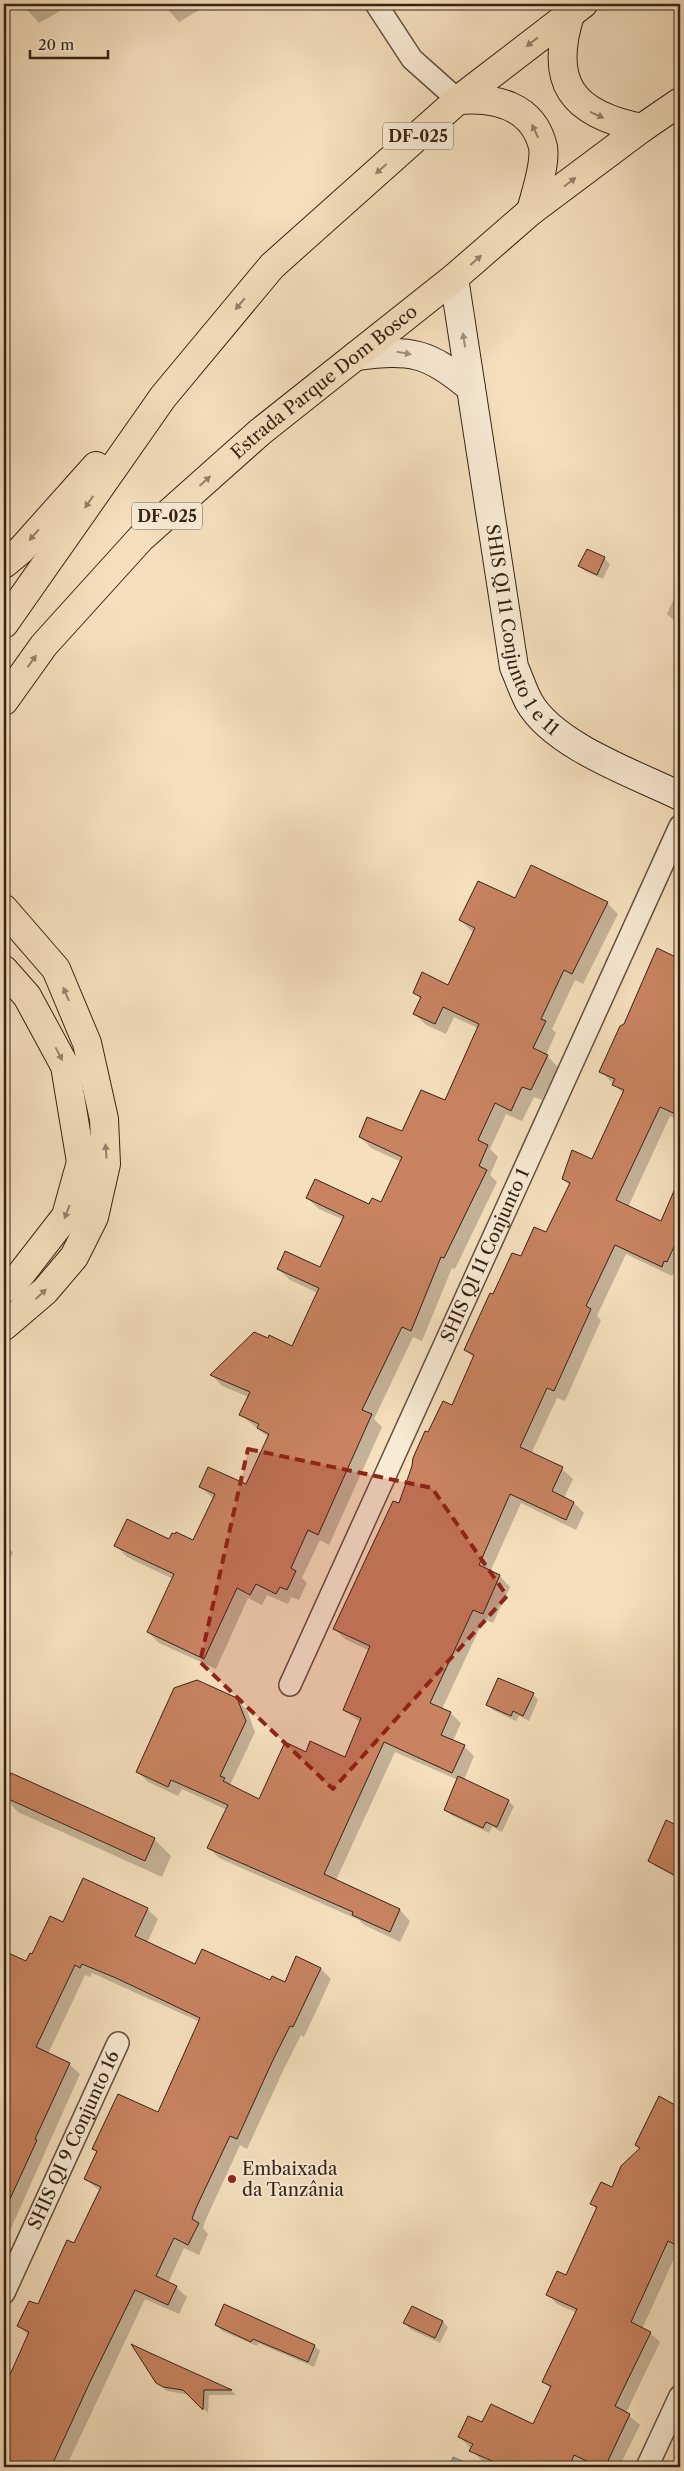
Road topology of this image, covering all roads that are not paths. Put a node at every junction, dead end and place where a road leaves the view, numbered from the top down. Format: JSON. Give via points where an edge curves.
{"nodes":[{"id":1,"x":376,"y":4,"type":"edge"},
{"id":2,"x":577,"y":8,"type":"edge"},
{"id":3,"x":458,"y":100,"type":"junction"},
{"id":4,"x":680,"y":102,"type":"edge"},
{"id":5,"x":642,"y":128,"type":"junction"},
{"id":6,"x":531,"y":212,"type":"junction"},
{"id":7,"x":454,"y":278,"type":"junction"},
{"id":8,"x":356,"y":356,"type":"junction"},
{"id":9,"x":471,"y":388,"type":"junction"},
{"id":10,"x":163,"y":396,"type":"junction"},
{"id":11,"x":4,"y":564,"type":"edge"},
{"id":12,"x":4,"y":624,"type":"edge"},
{"id":13,"x":4,"y":701,"type":"edge"},
{"id":14,"x":680,"y":796,"type":"edge"},
{"id":15,"x":680,"y":826,"type":"edge"},
{"id":16,"x":4,"y":909,"type":"edge"},
{"id":17,"x":4,"y":970,"type":"edge"},
{"id":18,"x":4,"y":1289,"type":"edge"},
{"id":19,"x":4,"y":1326,"type":"edge"},
{"id":20,"x":290,"y":1685,"type":"dead end"},
{"id":21,"x":118,"y":2043,"type":"dead end"},
{"id":22,"x":4,"y":2293,"type":"edge"},
{"id":23,"x":680,"y":2396,"type":"edge"},
{"id":24,"x":647,"y":2467,"type":"edge"}],
"edges":[{"from":1,"to":3,"type":"street","via":[[412,59]]},
{"from":2,"to":3,"type":"main road","number":"DF-025","one_way":true},
{"from":2,"to":5,"type":"main road","one_way":true,"via":[[563,36],[561,64],[570,91],[589,112],[615,123]]},
{"from":6,"to":3,"type":"main road","one_way":true,"via":[[543,148],[532,124],[519,111],[501,102],[483,98]]},
{"from":3,"to":10,"type":"main road","number":"DF-025","one_way":true,"via":[[272,266]]},
{"from":4,"to":5,"type":"main road","name":"Estrada Parque Dom Bosco","number":"DF-025"},
{"from":6,"to":5,"type":"main road","name":"Estrada Parque Dom Bosco","number":"DF-025","one_way":true},
{"from":7,"to":6,"type":"main road","name":"Estrada Parque Dom Bosco","number":"DF-025","one_way":true},
{"from":7,"to":8,"type":"main road","name":"Estrada Parque Dom Bosco","number":"DF-025"},
{"from":9,"to":7,"type":"street","name":"SHIS QI 11 Conjunto 1 e 11","one_way":true},
{"from":8,"to":9,"type":"street","one_way":true,"via":[[393,351],[434,360]]},
{"from":13,"to":8,"type":"main road","name":"Estrada Parque Dom Bosco","number":"DF-025","one_way":true,"via":[[44,645],[141,538],[260,432]]},
{"from":9,"to":14,"type":"street","name":"SHIS QI 11 Conjunto 1 e 11","via":[[514,667],[529,703],[552,728],[578,747]]},
{"from":10,"to":11,"type":"main road","one_way":true,"via":[[21,550]]},
{"from":10,"to":12,"type":"main road","number":"DF-025","one_way":true},
{"from":15,"to":20,"type":"street","name":"SHIS QI 11 Conjunto 1"},
{"from":19,"to":16,"type":"main road","one_way":true,"via":[[45,1291],[74,1257],[94,1216],[106,1164],[104,1119],[87,1043],[56,969]]},
{"from":17,"to":18,"type":"main road","one_way":true,"via":[[27,996],[65,1066],[80,1162],[66,1216],[14,1283]]},
{"from":21,"to":22,"type":"street","name":"SHIS QI 9 Conjunto 16"},
{"from":23,"to":24,"type":"street"}]}
